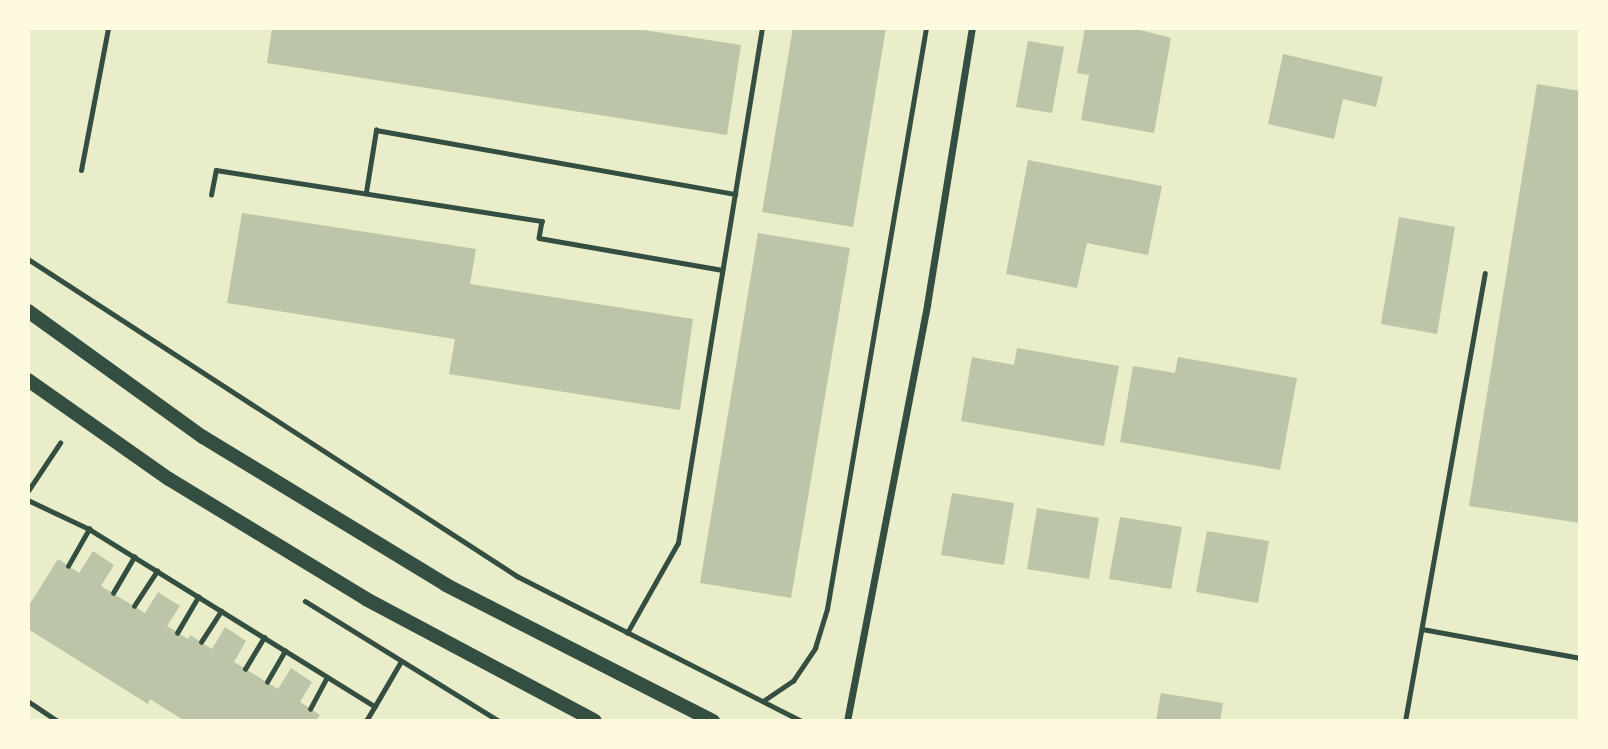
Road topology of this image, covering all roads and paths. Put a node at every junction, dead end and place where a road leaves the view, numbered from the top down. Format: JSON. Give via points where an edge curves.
{"nodes":[{"id":1,"x":108,"y":28,"type":"edge"},
{"id":2,"x":761,"y":28,"type":"edge"},
{"id":3,"x":926,"y":28,"type":"edge"},
{"id":4,"x":972,"y":28,"type":"edge"},
{"id":5,"x":81,"y":170,"type":"dead end"},
{"id":6,"x":366,"y":192,"type":"junction"},
{"id":7,"x":735,"y":194,"type":"junction"},
{"id":8,"x":211,"y":195,"type":"dead end"},
{"id":9,"x":28,"y":259,"type":"edge"},
{"id":10,"x":722,"y":270,"type":"junction"},
{"id":11,"x":1485,"y":273,"type":"dead end"},
{"id":12,"x":28,"y":311,"type":"edge"},
{"id":13,"x":28,"y":380,"type":"edge"},
{"id":14,"x":60,"y":443,"type":"dead end"},
{"id":15,"x":28,"y":491,"type":"edge"},
{"id":16,"x":28,"y":500,"type":"edge"},
{"id":17,"x":89,"y":529,"type":"junction"},
{"id":18,"x":134,"y":556,"type":"junction"},
{"id":19,"x":68,"y":566,"type":"dead end"},
{"id":20,"x":157,"y":571,"type":"junction"},
{"id":21,"x":113,"y":593,"type":"dead end"},
{"id":22,"x":198,"y":597,"type":"junction"},
{"id":23,"x":134,"y":606,"type":"dead end"},
{"id":24,"x":221,"y":611,"type":"junction"},
{"id":25,"x":1422,"y":629,"type":"junction"},
{"id":26,"x":177,"y":633,"type":"dead end"},
{"id":27,"x":627,"y":633,"type":"junction"},
{"id":28,"x":264,"y":637,"type":"junction"},
{"id":29,"x":201,"y":642,"type":"dead end"},
{"id":30,"x":285,"y":651,"type":"junction"},
{"id":31,"x":1580,"y":658,"type":"edge"},
{"id":32,"x":400,"y":663,"type":"dead end"},
{"id":33,"x":245,"y":669,"type":"dead end"},
{"id":34,"x":327,"y":677,"type":"junction"},
{"id":35,"x":267,"y":682,"type":"dead end"},
{"id":36,"x":28,"y":701,"type":"edge"},
{"id":37,"x":762,"y":701,"type":"junction"},
{"id":38,"x":375,"y":706,"type":"junction"},
{"id":39,"x":310,"y":709,"type":"dead end"},
{"id":40,"x":58,"y":721,"type":"edge"},
{"id":41,"x":366,"y":721,"type":"edge"},
{"id":42,"x":595,"y":721,"type":"edge"},
{"id":43,"x":713,"y":721,"type":"edge"},
{"id":44,"x":801,"y":721,"type":"edge"},
{"id":45,"x":847,"y":721,"type":"edge"},
{"id":46,"x":1405,"y":721,"type":"edge"}],
"edges":[{"from":1,"to":5,"type":"lane"},
{"from":2,"to":7,"type":"path"},
{"from":3,"to":37,"type":"path","via":[[827,609],[815,648],[793,681]]},
{"from":4,"to":45,"type":"street","via":[[927,305]]},
{"from":6,"to":7,"type":"path","via":[[376,130]]},
{"from":6,"to":8,"type":"path","via":[[216,170]]},
{"from":6,"to":10,"type":"path","via":[[541,221],[539,238]]},
{"from":7,"to":10,"type":"path"},
{"from":9,"to":27,"type":"path","via":[[517,576]]},
{"from":10,"to":27,"type":"path","via":[[678,543]]},
{"from":11,"to":25,"type":"lane"},
{"from":12,"to":43,"type":"main road","via":[[203,437],[446,585]]},
{"from":13,"to":42,"type":"main road","via":[[169,479],[366,599]]},
{"from":14,"to":15,"type":"path"},
{"from":16,"to":17,"type":"path"},
{"from":17,"to":18,"type":"path"},
{"from":17,"to":19,"type":"path"},
{"from":18,"to":20,"type":"path"},
{"from":18,"to":21,"type":"path"},
{"from":20,"to":22,"type":"path"},
{"from":20,"to":23,"type":"path"},
{"from":22,"to":24,"type":"path"},
{"from":22,"to":26,"type":"path"},
{"from":24,"to":28,"type":"path"},
{"from":24,"to":29,"type":"path"},
{"from":25,"to":31,"type":"lane"},
{"from":25,"to":46,"type":"lane"},
{"from":27,"to":37,"type":"path"},
{"from":28,"to":30,"type":"path"},
{"from":28,"to":33,"type":"path"},
{"from":30,"to":34,"type":"path"},
{"from":30,"to":35,"type":"path"},
{"from":32,"to":38,"type":"path"},
{"from":34,"to":38,"type":"path"},
{"from":34,"to":39,"type":"path"},
{"from":36,"to":40,"type":"path"},
{"from":37,"to":44,"type":"path"},
{"from":38,"to":41,"type":"path"}]}
